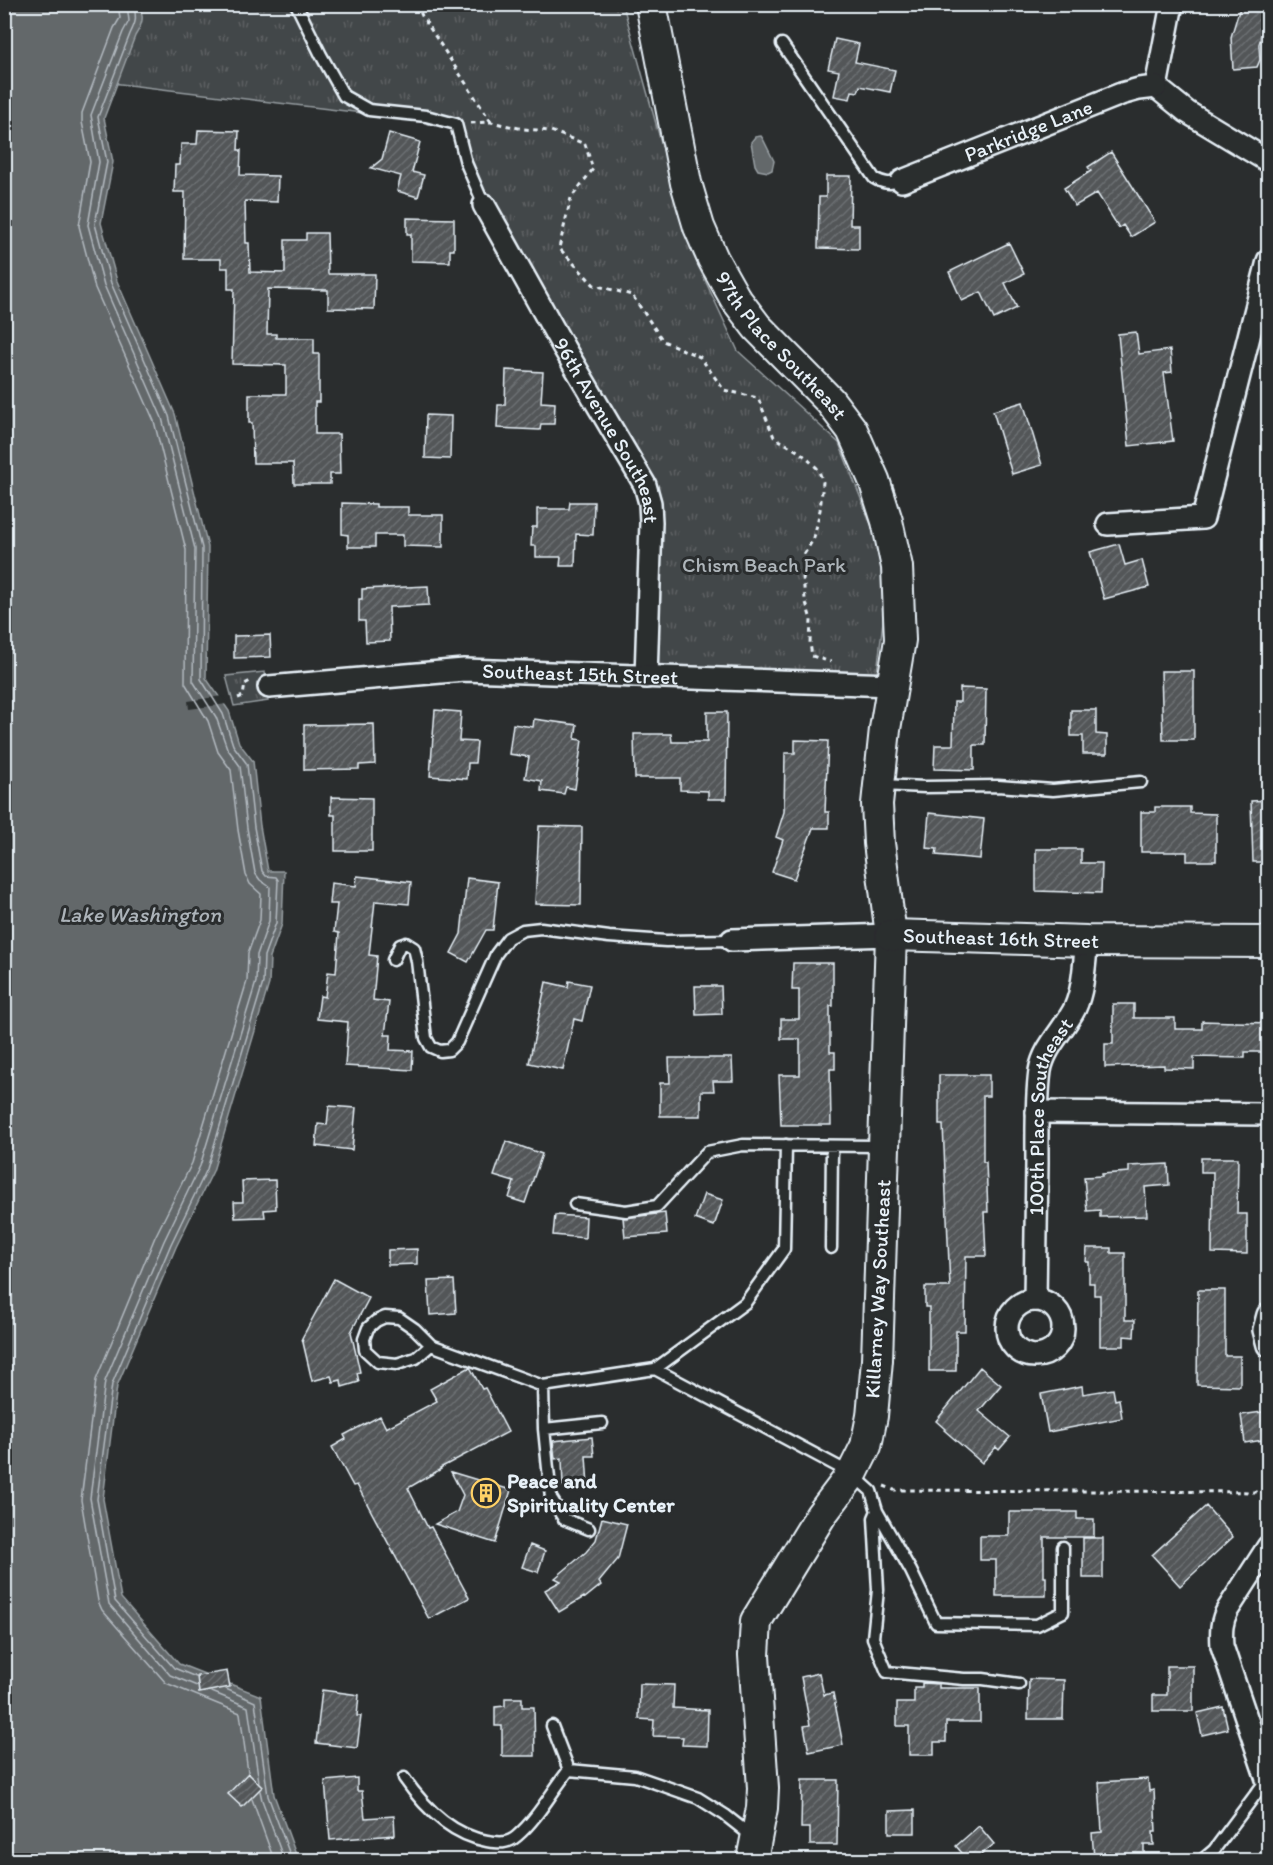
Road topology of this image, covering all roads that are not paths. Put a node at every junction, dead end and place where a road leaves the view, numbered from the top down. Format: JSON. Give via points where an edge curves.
{"nodes":[{"id":1,"x":296,"y":4,"type":"edge"},
{"id":2,"x":651,"y":4,"type":"edge"},
{"id":3,"x":1172,"y":4,"type":"edge"},
{"id":4,"x":782,"y":44,"type":"dead end"},
{"id":5,"x":1156,"y":87,"type":"junction"},
{"id":6,"x":1269,"y":161,"type":"edge"},
{"id":7,"x":902,"y":181,"type":"joint"},
{"id":8,"x":483,"y":205,"type":"joint"},
{"id":9,"x":1269,"y":261,"type":"edge"},
{"id":10,"x":1108,"y":524,"type":"dead end"},
{"id":11,"x":646,"y":677,"type":"junction"},
{"id":12,"x":893,"y":685,"type":"junction"},
{"id":13,"x":269,"y":687,"type":"dead end"},
{"id":14,"x":1141,"y":782,"type":"dead end"},
{"id":15,"x":879,"y":785,"type":"junction"},
{"id":16,"x":891,"y":935,"type":"junction"},
{"id":17,"x":732,"y":940,"type":"joint"},
{"id":18,"x":1087,"y":941,"type":"junction"},
{"id":19,"x":1269,"y":942,"type":"edge"},
{"id":20,"x":393,"y":960,"type":"dead end"},
{"id":21,"x":1269,"y":1096,"type":"edge"},
{"id":22,"x":1037,"y":1112,"type":"junction"},
{"id":23,"x":1261,"y":1114,"type":"edge"},
{"id":24,"x":786,"y":1145,"type":"junction"},
{"id":25,"x":832,"y":1146,"type":"junction"},
{"id":26,"x":884,"y":1146,"type":"junction"},
{"id":27,"x":574,"y":1204,"type":"dead end"},
{"id":28,"x":831,"y":1248,"type":"dead end"},
{"id":29,"x":1035,"y":1300,"type":"dead end"},
{"id":30,"x":1269,"y":1315,"type":"edge"},
{"id":31,"x":431,"y":1345,"type":"junction"},
{"id":32,"x":1269,"y":1345,"type":"edge"},
{"id":33,"x":655,"y":1369,"type":"junction"},
{"id":34,"x":543,"y":1386,"type":"junction"},
{"id":35,"x":602,"y":1423,"type":"dead end"},
{"id":36,"x":544,"y":1429,"type":"junction"},
{"id":37,"x":852,"y":1474,"type":"junction"},
{"id":38,"x":877,"y":1511,"type":"junction"},
{"id":39,"x":589,"y":1529,"type":"dead end"},
{"id":40,"x":1269,"y":1547,"type":"edge"},
{"id":41,"x":1063,"y":1548,"type":"dead end"},
{"id":42,"x":1019,"y":1683,"type":"dead end"},
{"id":43,"x":552,"y":1726,"type":"dead end"},
{"id":44,"x":569,"y":1770,"type":"junction"},
{"id":45,"x":404,"y":1778,"type":"dead end"},
{"id":46,"x":1268,"y":1778,"type":"edge"},
{"id":47,"x":754,"y":1850,"type":"edge"},
{"id":48,"x":1202,"y":1860,"type":"edge"}],
"edges":[{"from":1,"to":8,"type":"lane","via":[[344,96],[369,110],[426,116],[456,124]]},
{"from":2,"to":12,"type":"street","name":"97th Place Southeast","via":[[686,183],[713,259],[757,327],[830,401],[852,430],[874,480],[897,567],[900,640]]},
{"from":3,"to":5,"type":"street"},
{"from":4,"to":7,"type":"lane","via":[[874,178],[891,184]]},
{"from":5,"to":6,"type":"street","via":[[1187,112]]},
{"from":5,"to":7,"type":"street","name":"Parkridge Lane","via":[[1121,94]]},
{"from":8,"to":11,"type":"street","name":"96th Avenue Southeast","via":[[645,486],[651,522]]},
{"from":9,"to":10,"type":"street","via":[[1203,518]]},
{"from":11,"to":12,"type":"street","name":"Southeast 15th Street"},
{"from":11,"to":13,"type":"street","name":"Southeast 15th Street","via":[[464,670]]},
{"from":12,"to":15,"type":"street","name":"Killarney Way Southeast"},
{"from":14,"to":15,"type":"lane","via":[[1053,790]]},
{"from":15,"to":16,"type":"street","name":"Killarney Way Southeast","via":[[879,843]]},
{"from":16,"to":17,"type":"street","name":"Southeast 16th Street"},
{"from":16,"to":18,"type":"street","name":"Southeast 16th Street"},
{"from":16,"to":26,"type":"street","name":"Killarney Way Southeast"},
{"from":17,"to":20,"type":"lane","via":[[666,941],[541,928],[523,930],[508,938],[496,954],[457,1042],[449,1050],[440,1051],[430,1047],[426,1038],[414,948],[400,945]]},
{"from":18,"to":19,"type":"street","name":"Southeast 16th Street"},
{"from":18,"to":22,"type":"street","name":"100th Place Southeast","via":[[1075,1007],[1043,1058]]},
{"from":21,"to":23,"type":"street"},
{"from":22,"to":23,"type":"street"},
{"from":22,"to":29,"type":"street","name":"100th Place Southeast"},
{"from":24,"to":25,"type":"lane"},
{"from":24,"to":27,"type":"lane","via":[[743,1145],[707,1152],[657,1206],[626,1211]]},
{"from":24,"to":33,"type":"lane","via":[[784,1249],[745,1303]]},
{"from":25,"to":26,"type":"lane"},
{"from":25,"to":28,"type":"lane"},
{"from":26,"to":37,"type":"street","name":"Killarney Way Southeast","via":[[872,1416],[866,1446]]},
{"from":30,"to":32,"type":"street","via":[[1264,1329]]},
{"from":31,"to":31,"type":"lane","via":[[416,1358],[397,1364],[378,1362],[365,1350],[364,1340],[368,1328],[376,1321],[399,1318]]},
{"from":31,"to":34,"type":"lane"},
{"from":33,"to":34,"type":"lane"},
{"from":33,"to":37,"type":"lane"},
{"from":34,"to":36,"type":"lane"},
{"from":35,"to":36,"type":"lane"},
{"from":36,"to":39,"type":"lane","via":[[551,1498],[564,1519]]},
{"from":37,"to":38,"type":"lane","via":[[871,1491]]},
{"from":37,"to":47,"type":"street","name":"Killarney Way Southeast","via":[[821,1515],[756,1621],[754,1655],[763,1788]]},
{"from":38,"to":41,"type":"lane","via":[[936,1623],[1037,1625],[1063,1612]]},
{"from":38,"to":42,"type":"lane","via":[[874,1518],[878,1590],[873,1638],[887,1672]]},
{"from":40,"to":46,"type":"street","via":[[1228,1609],[1221,1632],[1222,1646]]},
{"from":43,"to":44,"type":"lane"},
{"from":44,"to":45,"type":"lane","via":[[533,1819],[507,1843],[461,1833],[437,1816]]},
{"from":44,"to":47,"type":"lane","via":[[635,1776],[698,1798],[725,1815]]},
{"from":46,"to":48,"type":"lane","via":[[1214,1850]]}]}
